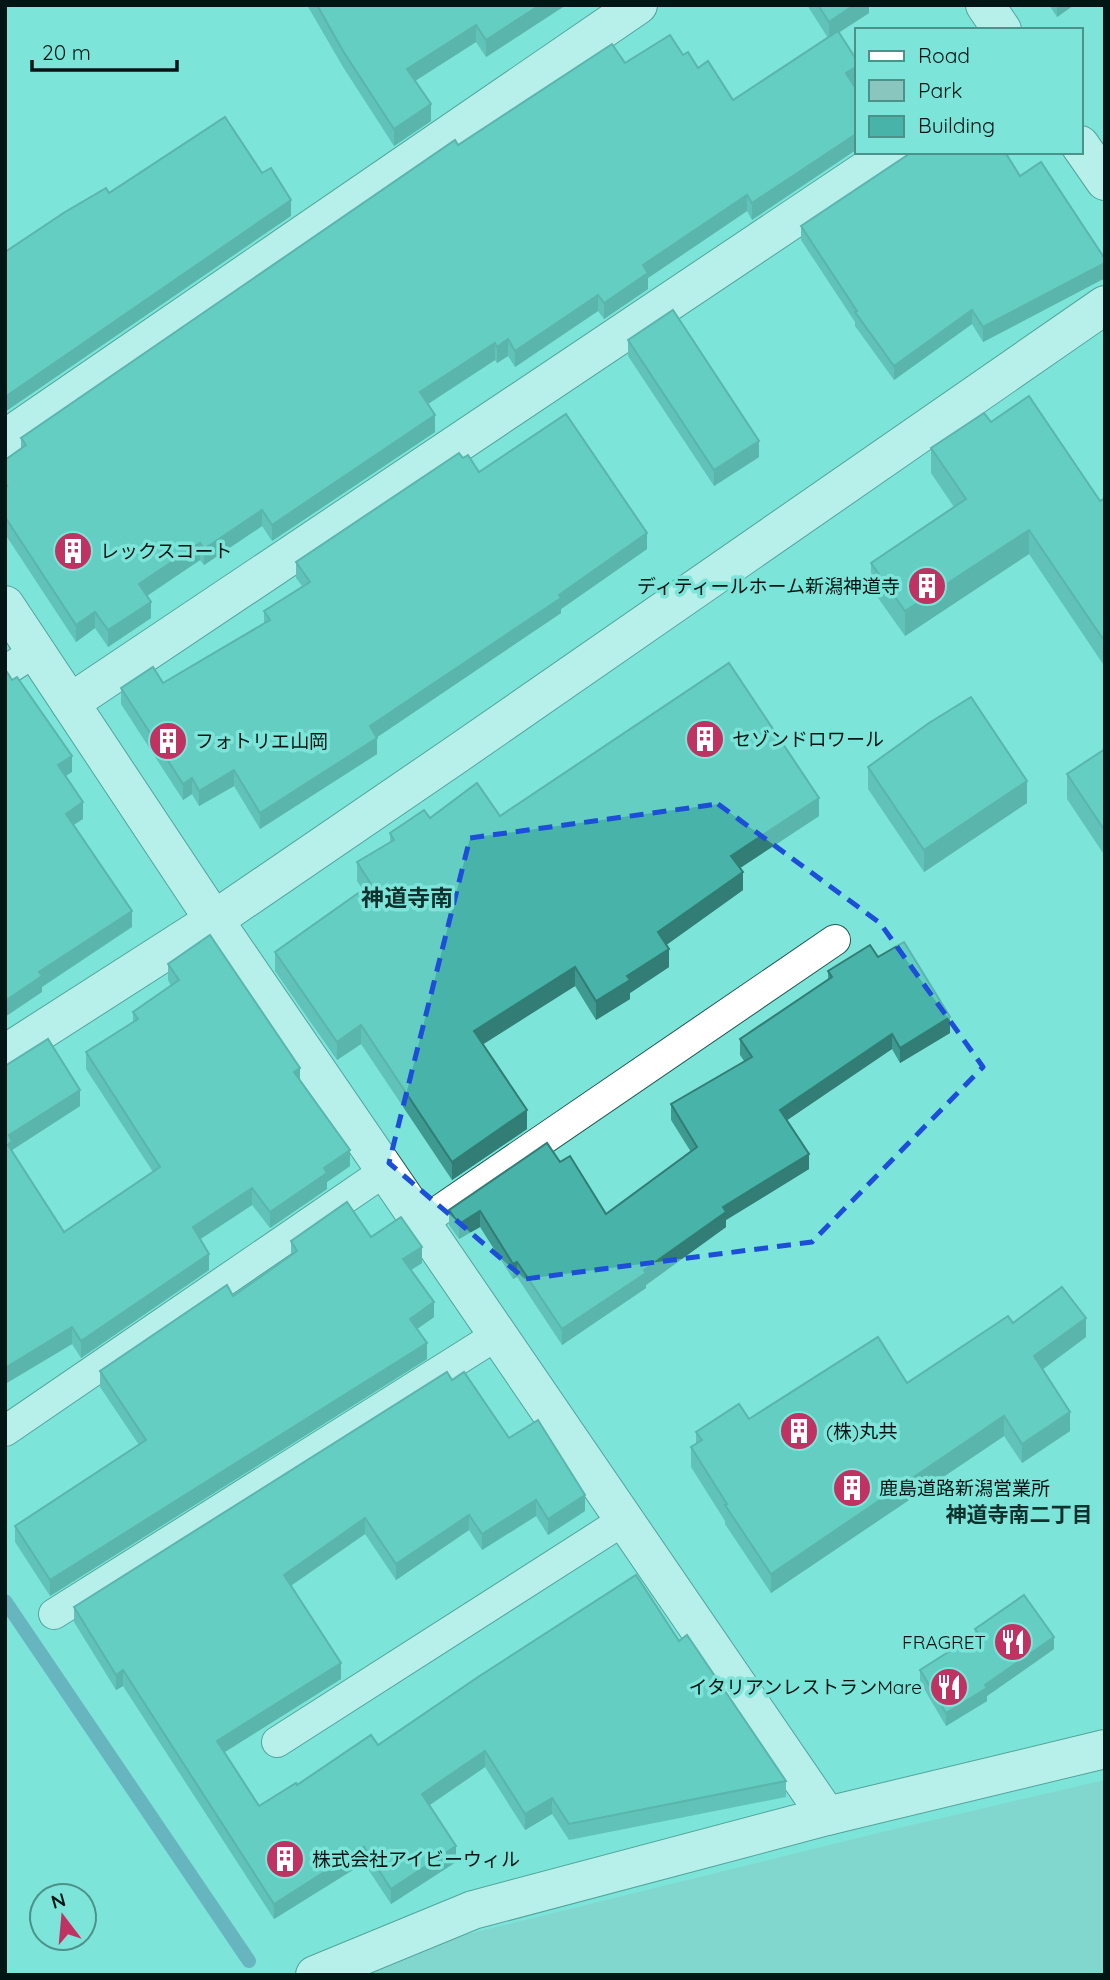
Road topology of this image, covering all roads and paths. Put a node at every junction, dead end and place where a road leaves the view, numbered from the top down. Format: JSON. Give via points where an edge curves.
{"nodes":[{"id":1,"x":638,"y":5,"type":"edge"},
{"id":2,"x":985,"y":5,"type":"edge"},
{"id":3,"x":1001,"y":28,"type":"edge"},
{"id":4,"x":1082,"y":148,"type":"edge"},
{"id":5,"x":890,"y":154,"type":"edge"},
{"id":6,"x":1105,"y":181,"type":"edge"},
{"id":7,"x":1105,"y":305,"type":"edge"},
{"id":8,"x":5,"y":439,"type":"edge"},
{"id":9,"x":5,"y":605,"type":"edge"},
{"id":10,"x":20,"y":661,"type":"edge"},
{"id":11,"x":70,"y":703,"type":"junction"},
{"id":12,"x":214,"y":920,"type":"junction"},
{"id":13,"x":835,"y":940,"type":"dead end"},
{"id":14,"x":5,"y":1054,"type":"edge"},
{"id":15,"x":385,"y":1171,"type":"junction"},
{"id":16,"x":421,"y":1223,"type":"junction"},
{"id":17,"x":498,"y":1335,"type":"junction"},
{"id":18,"x":5,"y":1431,"type":"edge"},
{"id":19,"x":624,"y":1520,"type":"junction"},
{"id":20,"x":54,"y":1614,"type":"dead end"},
{"id":21,"x":277,"y":1742,"type":"dead end"},
{"id":22,"x":1105,"y":1749,"type":"edge"},
{"id":23,"x":827,"y":1816,"type":"junction"},
{"id":24,"x":315,"y":1975,"type":"edge"}],
"edges":[{"from":1,"to":8,"type":"street"},
{"from":2,"to":3,"type":"street"},
{"from":4,"to":6,"type":"street"},
{"from":5,"to":11,"type":"street"},
{"from":7,"to":12,"type":"street"},
{"from":9,"to":10,"type":"street"},
{"from":10,"to":11,"type":"street"},
{"from":11,"to":12,"type":"street"},
{"from":12,"to":14,"type":"street"},
{"from":12,"to":15,"type":"street"},
{"from":13,"to":16,"type":"lane"},
{"from":15,"to":16,"type":"street"},
{"from":15,"to":18,"type":"lane"},
{"from":16,"to":17,"type":"street"},
{"from":17,"to":19,"type":"street"},
{"from":17,"to":20,"type":"lane"},
{"from":19,"to":21,"type":"lane"},
{"from":19,"to":23,"type":"street"},
{"from":22,"to":23,"type":"street"},
{"from":23,"to":24,"type":"street","via":[[473,1910]]}]}
